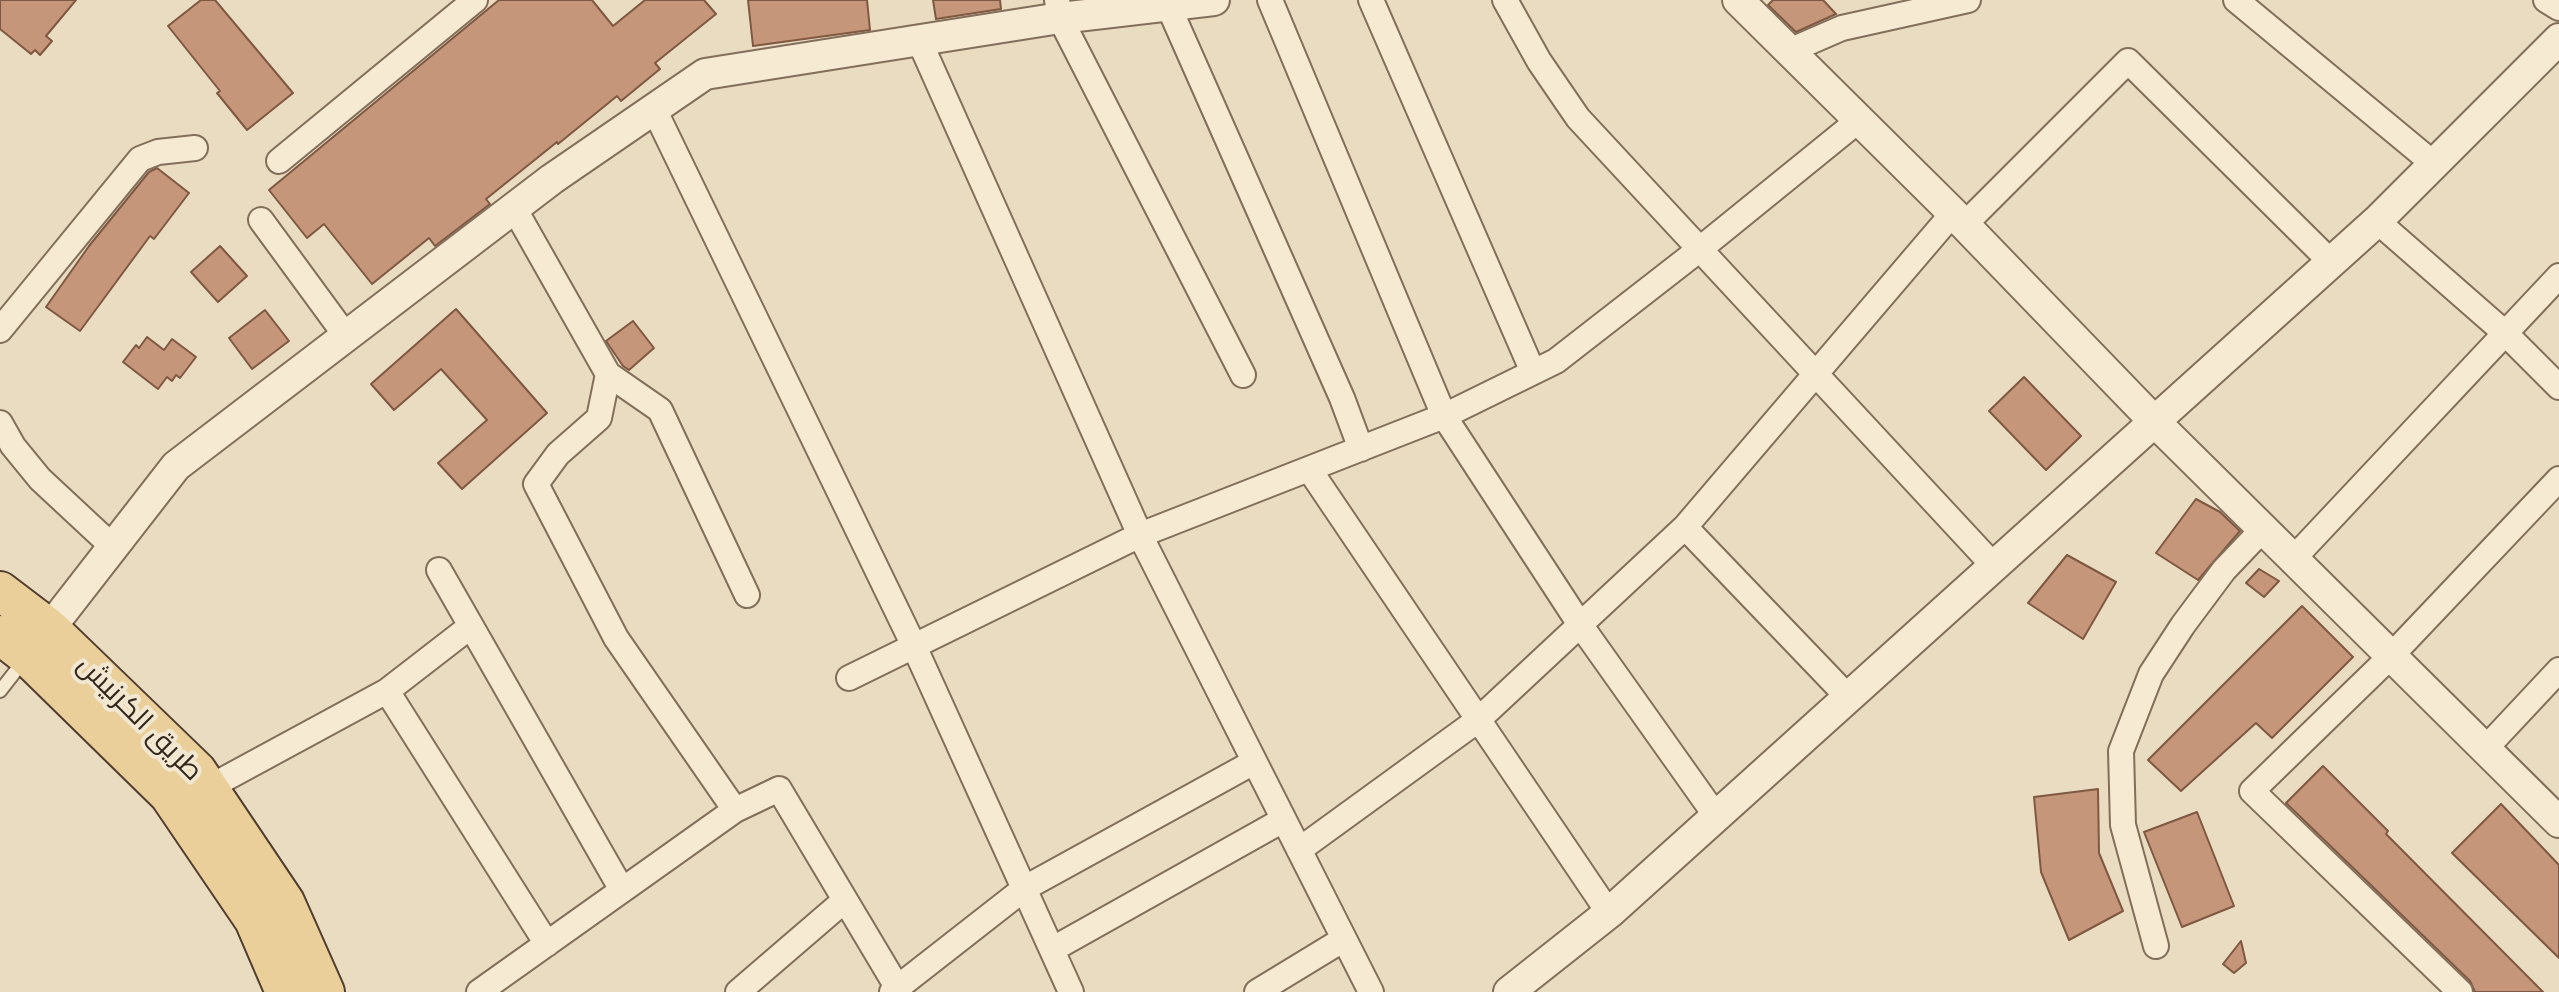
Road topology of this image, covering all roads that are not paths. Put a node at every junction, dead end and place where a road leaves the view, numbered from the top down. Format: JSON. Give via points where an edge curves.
{"nodes":[{"id":1,"x":475,"y":0,"type":"edge"},
{"id":2,"x":1214,"y":0,"type":"edge"},
{"id":3,"x":1270,"y":0,"type":"edge"},
{"id":4,"x":1371,"y":0,"type":"edge"},
{"id":5,"x":1505,"y":0,"type":"edge"},
{"id":6,"x":1738,"y":0,"type":"edge"},
{"id":7,"x":1968,"y":0,"type":"edge"},
{"id":8,"x":2546,"y":0,"type":"edge"},
{"id":9,"x":2249,"y":4,"type":"edge"},
{"id":10,"x":1168,"y":5,"type":"junction"},
{"id":11,"x":2559,"y":8,"type":"edge"},
{"id":12,"x":1058,"y":9,"type":"edge"},
{"id":13,"x":2559,"y":39,"type":"edge"},
{"id":14,"x":919,"y":40,"type":"junction"},
{"id":15,"x":1789,"y":51,"type":"junction"},
{"id":16,"x":654,"y":109,"type":"junction"},
{"id":17,"x":1859,"y":120,"type":"junction"},
{"id":18,"x":195,"y":148,"type":"dead end"},
{"id":19,"x":279,"y":161,"type":"dead end"},
{"id":20,"x":2434,"y":164,"type":"junction"},
{"id":21,"x":514,"y":208,"type":"junction"},
{"id":22,"x":1958,"y":219,"type":"junction"},
{"id":23,"x":261,"y":220,"type":"dead end"},
{"id":24,"x":2377,"y":221,"type":"junction"},
{"id":25,"x":1700,"y":249,"type":"junction"},
{"id":26,"x":2331,"y":262,"type":"junction"},
{"id":27,"x":2559,"y":276,"type":"edge"},
{"id":28,"x":0,"y":330,"type":"edge"},
{"id":29,"x":2505,"y":333,"type":"junction"},
{"id":30,"x":346,"y":336,"type":"junction"},
{"id":31,"x":1533,"y":372,"type":"junction"},
{"id":32,"x":608,"y":374,"type":"junction"},
{"id":33,"x":1815,"y":374,"type":"junction"},
{"id":34,"x":1243,"y":375,"type":"dead end"},
{"id":35,"x":2559,"y":387,"type":"edge"},
{"id":36,"x":1444,"y":416,"type":"junction"},
{"id":37,"x":2154,"y":421,"type":"junction"},
{"id":38,"x":0,"y":423,"type":"edge"},
{"id":39,"x":1361,"y":449,"type":"junction"},
{"id":40,"x":1309,"y":469,"type":"junction"},
{"id":41,"x":2559,"y":479,"type":"edge"},
{"id":42,"x":1685,"y":527,"type":"junction"},
{"id":43,"x":2263,"y":529,"type":"junction"},
{"id":44,"x":1140,"y":535,"type":"junction"},
{"id":45,"x":113,"y":547,"type":"junction"},
{"id":46,"x":2293,"y":559,"type":"junction"},
{"id":47,"x":1993,"y":565,"type":"junction"},
{"id":48,"x":439,"y":570,"type":"dead end"},
{"id":49,"x":0,"y":591,"type":"edge"},
{"id":50,"x":747,"y":595,"type":"dead end"},
{"id":51,"x":1579,"y":623,"type":"junction"},
{"id":52,"x":471,"y":626,"type":"junction"},
{"id":53,"x":26,"y":640,"type":"edge"},
{"id":54,"x":914,"y":646,"type":"junction"},
{"id":55,"x":2391,"y":656,"type":"junction"},
{"id":56,"x":2559,"y":670,"type":"edge"},
{"id":57,"x":849,"y":678,"type":"dead end"},
{"id":58,"x":0,"y":691,"type":"edge"},
{"id":59,"x":387,"y":691,"type":"junction"},
{"id":60,"x":1848,"y":697,"type":"junction"},
{"id":61,"x":1478,"y":720,"type":"junction"},
{"id":62,"x":2485,"y":749,"type":"junction"},
{"id":63,"x":1254,"y":762,"type":"junction"},
{"id":64,"x":208,"y":788,"type":"junction"},
{"id":65,"x":735,"y":810,"type":"junction"},
{"id":66,"x":1716,"y":816,"type":"junction"},
{"id":67,"x":1283,"y":820,"type":"junction"},
{"id":68,"x":2559,"y":822,"type":"edge"},
{"id":69,"x":1299,"y":850,"type":"junction"},
{"id":70,"x":1025,"y":888,"type":"junction"},
{"id":71,"x":622,"y":890,"type":"junction"},
{"id":72,"x":845,"y":900,"type":"junction"},
{"id":73,"x":1609,"y":913,"type":"junction"},
{"id":74,"x":1344,"y":939,"type":"junction"},
{"id":75,"x":547,"y":944,"type":"junction"},
{"id":76,"x":2156,"y":946,"type":"dead end"},
{"id":77,"x":1053,"y":949,"type":"junction"},
{"id":78,"x":896,"y":991,"type":"edge"},
{"id":79,"x":285,"y":992,"type":"edge"},
{"id":80,"x":325,"y":992,"type":"edge"},
{"id":81,"x":479,"y":992,"type":"edge"},
{"id":82,"x":738,"y":992,"type":"edge"},
{"id":83,"x":1071,"y":992,"type":"edge"},
{"id":84,"x":1257,"y":992,"type":"edge"},
{"id":85,"x":1371,"y":992,"type":"edge"},
{"id":86,"x":1509,"y":992,"type":"edge"},
{"id":87,"x":2460,"y":992,"type":"edge"}],
"edges":[{"from":1,"to":19,"type":"street"},
{"from":2,"to":10,"type":"street"},
{"from":3,"to":36,"type":"street"},
{"from":4,"to":31,"type":"street"},
{"from":5,"to":25,"type":"street","via":[[1578,118]]},
{"from":6,"to":15,"type":"street"},
{"from":7,"to":15,"type":"street","via":[[1842,28]]},
{"from":8,"to":11,"type":"street"},
{"from":9,"to":20,"type":"street"},
{"from":10,"to":12,"type":"street"},
{"from":10,"to":39,"type":"street"},
{"from":12,"to":14,"type":"street"},
{"from":12,"to":34,"type":"street"},
{"from":13,"to":20,"type":"street"},
{"from":14,"to":16,"type":"street","via":[[705,74]]},
{"from":14,"to":44,"type":"street"},
{"from":15,"to":17,"type":"street"},
{"from":16,"to":21,"type":"street"},
{"from":16,"to":54,"type":"street"},
{"from":17,"to":22,"type":"street"},
{"from":17,"to":25,"type":"street"},
{"from":18,"to":28,"type":"street","via":[[140,159]]},
{"from":20,"to":24,"type":"street"},
{"from":21,"to":30,"type":"street"},
{"from":21,"to":32,"type":"street"},
{"from":22,"to":26,"type":"street","via":[[2128,61]]},
{"from":22,"to":33,"type":"street"},
{"from":22,"to":37,"type":"street"},
{"from":23,"to":30,"type":"street"},
{"from":24,"to":26,"type":"street"},
{"from":24,"to":29,"type":"street"},
{"from":25,"to":31,"type":"street","via":[[1556,361]]},
{"from":25,"to":33,"type":"street"},
{"from":26,"to":37,"type":"street"},
{"from":27,"to":29,"type":"street"},
{"from":29,"to":35,"type":"street"},
{"from":29,"to":46,"type":"street"},
{"from":30,"to":45,"type":"street","via":[[176,466]]},
{"from":31,"to":36,"type":"street"},
{"from":32,"to":50,"type":"street","via":[[660,410]]},
{"from":32,"to":65,"type":"street","via":[[599,418],[558,454],[536,484],[616,638]]},
{"from":33,"to":42,"type":"street"},
{"from":33,"to":47,"type":"street"},
{"from":36,"to":39,"type":"street"},
{"from":36,"to":51,"type":"street"},
{"from":37,"to":43,"type":"street"},
{"from":37,"to":47,"type":"street"},
{"from":38,"to":45,"type":"street","via":[[40,479]]},
{"from":39,"to":40,"type":"street"},
{"from":40,"to":44,"type":"street"},
{"from":40,"to":61,"type":"street"},
{"from":41,"to":55,"type":"street"},
{"from":42,"to":51,"type":"street"},
{"from":42,"to":60,"type":"street"},
{"from":43,"to":46,"type":"street"},
{"from":43,"to":76,"type":"street","via":[[2224,570],[2151,674],[2121,751],[2123,825]]},
{"from":44,"to":54,"type":"street"},
{"from":44,"to":63,"type":"street"},
{"from":45,"to":53,"type":"street"},
{"from":46,"to":55,"type":"street"},
{"from":47,"to":60,"type":"street"},
{"from":48,"to":52,"type":"street"},
{"from":49,"to":53,"type":"main road","name":"طريق الكرنيش"},
{"from":51,"to":61,"type":"street"},
{"from":51,"to":66,"type":"street"},
{"from":52,"to":59,"type":"street"},
{"from":52,"to":71,"type":"street"},
{"from":53,"to":58,"type":"lane"},
{"from":53,"to":64,"type":"main road","name":"طريق الكرنيش","via":[[197,771]]},
{"from":53,"to":79,"type":"main road","name":"طريق الكرنيش","via":[[169,795],[254,920]]},
{"from":54,"to":57,"type":"street"},
{"from":54,"to":70,"type":"street"},
{"from":55,"to":62,"type":"street"},
{"from":55,"to":87,"type":"street","via":[[2252,791]]},
{"from":56,"to":62,"type":"street"},
{"from":59,"to":64,"type":"street"},
{"from":59,"to":75,"type":"street"},
{"from":60,"to":66,"type":"street"},
{"from":61,"to":69,"type":"street"},
{"from":61,"to":73,"type":"street"},
{"from":62,"to":68,"type":"street"},
{"from":63,"to":67,"type":"street"},
{"from":63,"to":70,"type":"street"},
{"from":64,"to":80,"type":"main road","name":"طريق الكرنيش","via":[[285,902]]},
{"from":65,"to":71,"type":"street"},
{"from":65,"to":72,"type":"street","via":[[779,789]]},
{"from":66,"to":73,"type":"street"},
{"from":67,"to":69,"type":"street"},
{"from":67,"to":77,"type":"street"},
{"from":69,"to":74,"type":"street"},
{"from":70,"to":77,"type":"street"},
{"from":70,"to":78,"type":"street"},
{"from":71,"to":75,"type":"street"},
{"from":72,"to":78,"type":"street"},
{"from":72,"to":82,"type":"street"},
{"from":73,"to":86,"type":"street"},
{"from":74,"to":84,"type":"street"},
{"from":74,"to":85,"type":"street"},
{"from":75,"to":81,"type":"street"},
{"from":77,"to":83,"type":"street"}]}
